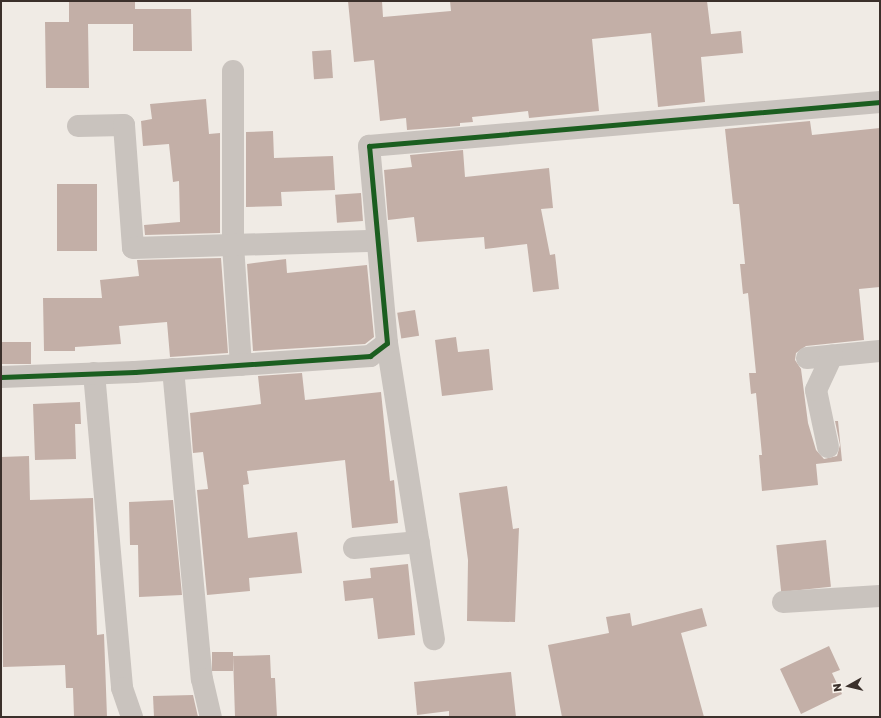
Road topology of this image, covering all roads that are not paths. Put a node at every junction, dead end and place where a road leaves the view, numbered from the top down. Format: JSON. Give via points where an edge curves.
{"nodes":[{"id":1,"x":233,"y":71,"type":"dead end"},
{"id":2,"x":880,"y":102,"type":"edge"},
{"id":3,"x":78,"y":126,"type":"dead end"},
{"id":4,"x":376,"y":241,"type":"junction"},
{"id":5,"x":233,"y":245,"type":"junction"},
{"id":6,"x":388,"y":343,"type":"junction"},
{"id":7,"x":880,"y":351,"type":"edge"},
{"id":8,"x":832,"y":355,"type":"junction"},
{"id":9,"x":807,"y":358,"type":"dead end"},
{"id":10,"x":241,"y":365,"type":"junction"},
{"id":11,"x":173,"y":369,"type":"junction"},
{"id":12,"x":94,"y":374,"type":"junction"},
{"id":13,"x":1,"y":378,"type":"edge"},
{"id":14,"x":828,"y":447,"type":"dead end"},
{"id":15,"x":419,"y":542,"type":"junction"},
{"id":16,"x":354,"y":548,"type":"dead end"},
{"id":17,"x":880,"y":596,"type":"edge"},
{"id":18,"x":783,"y":602,"type":"dead end"},
{"id":19,"x":434,"y":639,"type":"dead end"},
{"id":20,"x":132,"y":717,"type":"edge"},
{"id":21,"x":211,"y":717,"type":"edge"}],
"edges":[{"from":1,"to":5,"type":"street"},
{"from":2,"to":4,"type":"street","via":[[368,146]]},
{"from":3,"to":5,"type":"street","via":[[124,125],[133,248]]},
{"from":4,"to":5,"type":"street"},
{"from":4,"to":6,"type":"street"},
{"from":5,"to":10,"type":"street"},
{"from":6,"to":10,"type":"street","via":[[370,356]]},
{"from":6,"to":15,"type":"street"},
{"from":7,"to":8,"type":"street"},
{"from":8,"to":9,"type":"street"},
{"from":8,"to":14,"type":"street","via":[[816,390]]},
{"from":10,"to":11,"type":"street"},
{"from":11,"to":12,"type":"street"},
{"from":11,"to":21,"type":"street","via":[[202,679]]},
{"from":12,"to":13,"type":"street"},
{"from":12,"to":20,"type":"street","via":[[122,688]]},
{"from":15,"to":16,"type":"street"},
{"from":15,"to":19,"type":"street"},
{"from":17,"to":18,"type":"street"}]}
